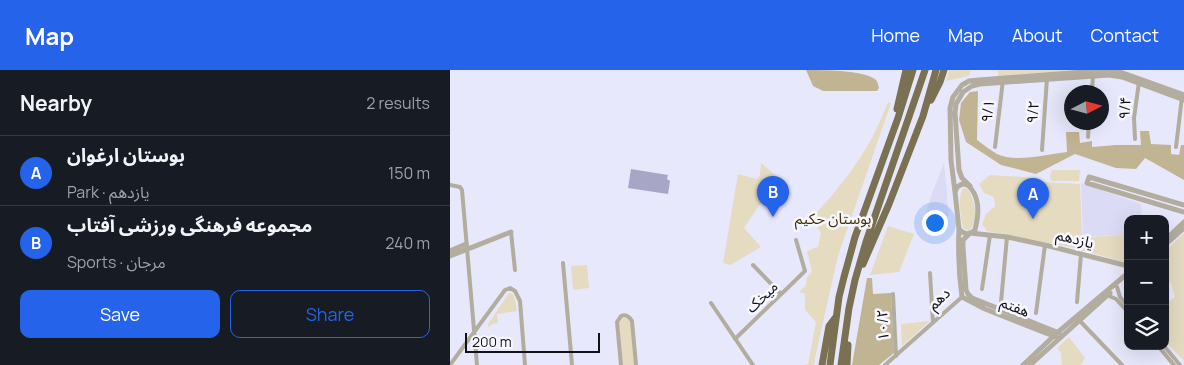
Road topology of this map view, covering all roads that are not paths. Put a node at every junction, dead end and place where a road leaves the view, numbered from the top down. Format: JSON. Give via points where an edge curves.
{"nodes":[{"id":1,"x":906,"y":70,"type":"edge"},
{"id":2,"x":913,"y":70,"type":"edge"},
{"id":3,"x":924,"y":70,"type":"edge"},
{"id":4,"x":936,"y":70,"type":"edge"},
{"id":5,"x":944,"y":70,"type":"edge"},
{"id":6,"x":1093,"y":74,"type":"junction"},
{"id":7,"x":1047,"y":77,"type":"junction"},
{"id":8,"x":1003,"y":80,"type":"junction"},
{"id":9,"x":1139,"y":81,"type":"junction"},
{"id":10,"x":1092,"y":85,"type":"edge"},
{"id":11,"x":1183,"y":98,"type":"edge"},
{"id":12,"x":923,"y":116,"type":"junction"},
{"id":13,"x":895,"y":124,"type":"junction"},
{"id":14,"x":1088,"y":130,"type":"edge"},
{"id":15,"x":1088,"y":138,"type":"dead end"},
{"id":16,"x":1135,"y":140,"type":"dead end"},
{"id":17,"x":995,"y":147,"type":"dead end"},
{"id":18,"x":1176,"y":147,"type":"dead end"},
{"id":19,"x":1042,"y":150,"type":"dead end"},
{"id":20,"x":450,"y":185,"type":"edge"},
{"id":21,"x":970,"y":186,"type":"junction"},
{"id":22,"x":955,"y":192,"type":"junction"},
{"id":23,"x":1184,"y":205,"type":"edge"},
{"id":24,"x":1184,"y":212,"type":"edge"},
{"id":25,"x":977,"y":220,"type":"junction"},
{"id":26,"x":1184,"y":222,"type":"edge"},
{"id":27,"x":1184,"y":228,"type":"edge"},
{"id":28,"x":959,"y":229,"type":"junction"},
{"id":29,"x":511,"y":232,"type":"joint"},
{"id":30,"x":970,"y":233,"type":"junction"},
{"id":31,"x":988,"y":235,"type":"junction"},
{"id":32,"x":1169,"y":236,"type":"edge"},
{"id":33,"x":1007,"y":238,"type":"junction"},
{"id":34,"x":796,"y":240,"type":"dead end"},
{"id":35,"x":1169,"y":241,"type":"edge"},
{"id":36,"x":1046,"y":245,"type":"junction"},
{"id":37,"x":466,"y":247,"type":"junction"},
{"id":38,"x":450,"y":251,"type":"edge"},
{"id":39,"x":1081,"y":254,"type":"junction"},
{"id":40,"x":450,"y":256,"type":"edge"},
{"id":41,"x":563,"y":263,"type":"dead end"},
{"id":42,"x":754,"y":265,"type":"dead end"},
{"id":43,"x":1124,"y":265,"type":"edge"},
{"id":44,"x":515,"y":270,"type":"dead end"},
{"id":45,"x":930,"y":273,"type":"dead end"},
{"id":46,"x":1124,"y":277,"type":"edge"},
{"id":47,"x":855,"y":280,"type":"junction"},
{"id":48,"x":1124,"y":281,"type":"edge"},
{"id":49,"x":1117,"y":287,"type":"junction"},
{"id":50,"x":982,"y":289,"type":"dead end"},
{"id":51,"x":781,"y":294,"type":"junction"},
{"id":52,"x":893,"y":294,"type":"dead end"},
{"id":53,"x":968,"y":294,"type":"junction"},
{"id":54,"x":1107,"y":295,"type":"junction"},
{"id":55,"x":962,"y":297,"type":"junction"},
{"id":56,"x":1001,"y":302,"type":"dead end"},
{"id":57,"x":1077,"y":302,"type":"dead end"},
{"id":58,"x":711,"y":303,"type":"dead end"},
{"id":59,"x":1127,"y":305,"type":"edge"},
{"id":60,"x":1124,"y":307,"type":"edge"},
{"id":61,"x":1036,"y":313,"type":"dead end"},
{"id":62,"x":836,"y":316,"type":"junction"},
{"id":63,"x":1079,"y":320,"type":"junction"},
{"id":64,"x":933,"y":323,"type":"junction"},
{"id":65,"x":847,"y":325,"type":"junction"},
{"id":66,"x":474,"y":333,"type":"junction"},
{"id":67,"x":1058,"y":336,"type":"junction"},
{"id":68,"x":735,"y":339,"type":"junction"},
{"id":69,"x":1161,"y":350,"type":"edge"},
{"id":70,"x":1167,"y":350,"type":"edge"},
{"id":71,"x":896,"y":356,"type":"junction"},
{"id":72,"x":450,"y":365,"type":"edge"},
{"id":73,"x":476,"y":365,"type":"edge"},
{"id":74,"x":525,"y":365,"type":"edge"},
{"id":75,"x":572,"y":365,"type":"edge"},
{"id":76,"x":621,"y":365,"type":"edge"},
{"id":77,"x":636,"y":365,"type":"edge"},
{"id":78,"x":753,"y":365,"type":"edge"},
{"id":79,"x":822,"y":365,"type":"edge"},
{"id":80,"x":830,"y":365,"type":"edge"},
{"id":81,"x":841,"y":365,"type":"edge"},
{"id":82,"x":847,"y":365,"type":"edge"},
{"id":83,"x":885,"y":365,"type":"edge"},
{"id":84,"x":1024,"y":365,"type":"edge"},
{"id":85,"x":1030,"y":365,"type":"edge"},
{"id":86,"x":1122,"y":365,"type":"edge"},
{"id":87,"x":1174,"y":365,"type":"edge"},
{"id":88,"x":1180,"y":365,"type":"edge"}],
"edges":[{"from":1,"to":13,"type":"highway"},
{"from":2,"to":13,"type":"highway"},
{"from":3,"to":47,"type":"highway"},
{"from":4,"to":12,"type":"highway"},
{"from":5,"to":12,"type":"highway"},
{"from":6,"to":7,"type":"street"},
{"from":6,"to":9,"type":"street","via":[[1109,70]]},
{"from":6,"to":10,"type":"street"},
{"from":7,"to":8,"type":"street"},
{"from":7,"to":19,"type":"street","name":"۹/۲"},
{"from":8,"to":17,"type":"street","name":"۹/۱"},
{"from":8,"to":21,"type":"street","via":[[972,86],[963,92],[956,104],[958,170]]},
{"from":8,"to":22,"type":"street","name":"دهم","via":[[969,82],[962,85],[953,97],[950,160]]},
{"from":9,"to":11,"type":"street"},
{"from":9,"to":16,"type":"street","name":"۹/۴"},
{"from":11,"to":18,"type":"street"},
{"from":12,"to":47,"type":"highway"},
{"from":13,"to":62,"type":"highway","via":[[855,237]]},
{"from":14,"to":15,"type":"street"},
{"from":20,"to":37,"type":"street","via":[[462,190]]},
{"from":21,"to":22,"type":"street","via":[[959,185]]},
{"from":21,"to":25,"type":"street","via":[[978,205]]},
{"from":22,"to":28,"type":"street","name":"دهم"},
{"from":23,"to":24,"type":"street","via":[[1088,177],[1087,183]]},
{"from":25,"to":30,"type":"street","via":[[975,230]]},
{"from":25,"to":31,"type":"street","via":[[978,226]]},
{"from":26,"to":32,"type":"street"},
{"from":27,"to":35,"type":"street"},
{"from":28,"to":30,"type":"street","name":"یازدهم"},
{"from":28,"to":55,"type":"street","name":"دهم"},
{"from":29,"to":37,"type":"street"},
{"from":29,"to":44,"type":"street"},
{"from":30,"to":31,"type":"street","name":"یازدهم"},
{"from":30,"to":53,"type":"street","name":"دهم","via":[[963,240]]},
{"from":31,"to":33,"type":"street","name":"یازدهم"},
{"from":31,"to":50,"type":"street"},
{"from":33,"to":36,"type":"street","name":"یازدهم"},
{"from":33,"to":56,"type":"street"},
{"from":34,"to":51,"type":"street","name":"میخک","via":[[805,271]]},
{"from":36,"to":39,"type":"street","name":"یازدهم"},
{"from":36,"to":61,"type":"street"},
{"from":37,"to":38,"type":"street"},
{"from":37,"to":40,"type":"street"},
{"from":37,"to":66,"type":"street"},
{"from":39,"to":43,"type":"street","name":"یازدهم"},
{"from":39,"to":57,"type":"street"},
{"from":41,"to":75,"type":"street"},
{"from":42,"to":51,"type":"street"},
{"from":45,"to":64,"type":"street"},
{"from":46,"to":67,"type":"street"},
{"from":47,"to":65,"type":"highway"},
{"from":48,"to":49,"type":"street"},
{"from":49,"to":54,"type":"street"},
{"from":49,"to":59,"type":"street"},
{"from":51,"to":68,"type":"street","name":"میخک"},
{"from":52,"to":71,"type":"street","name":"۱۰/۲"},
{"from":53,"to":55,"type":"street"},
{"from":53,"to":67,"type":"street","name":"هفتم"},
{"from":54,"to":60,"type":"street","via":[[1116,298]]},
{"from":54,"to":63,"type":"street"},
{"from":55,"to":64,"type":"street","name":"دهم"},
{"from":55,"to":67,"type":"street","name":"هفتم"},
{"from":58,"to":68,"type":"street"},
{"from":62,"to":79,"type":"highway","via":[[829,326]]},
{"from":62,"to":80,"type":"highway"},
{"from":63,"to":67,"type":"street"},
{"from":63,"to":86,"type":"street"},
{"from":64,"to":71,"type":"street","name":"دهم"},
{"from":65,"to":81,"type":"highway"},
{"from":65,"to":82,"type":"highway"},
{"from":66,"to":72,"type":"street"},
{"from":66,"to":73,"type":"street"},
{"from":66,"to":74,"type":"street","via":[[507,288],[513,289],[519,297]]},
{"from":67,"to":84,"type":"street"},
{"from":67,"to":85,"type":"street"},
{"from":68,"to":78,"type":"street"},
{"from":69,"to":87,"type":"street"},
{"from":70,"to":88,"type":"street"},
{"from":71,"to":83,"type":"street","name":"دهم"},
{"from":76,"to":77,"type":"street","via":[[617,322],[624,315],[632,321]]}]}
